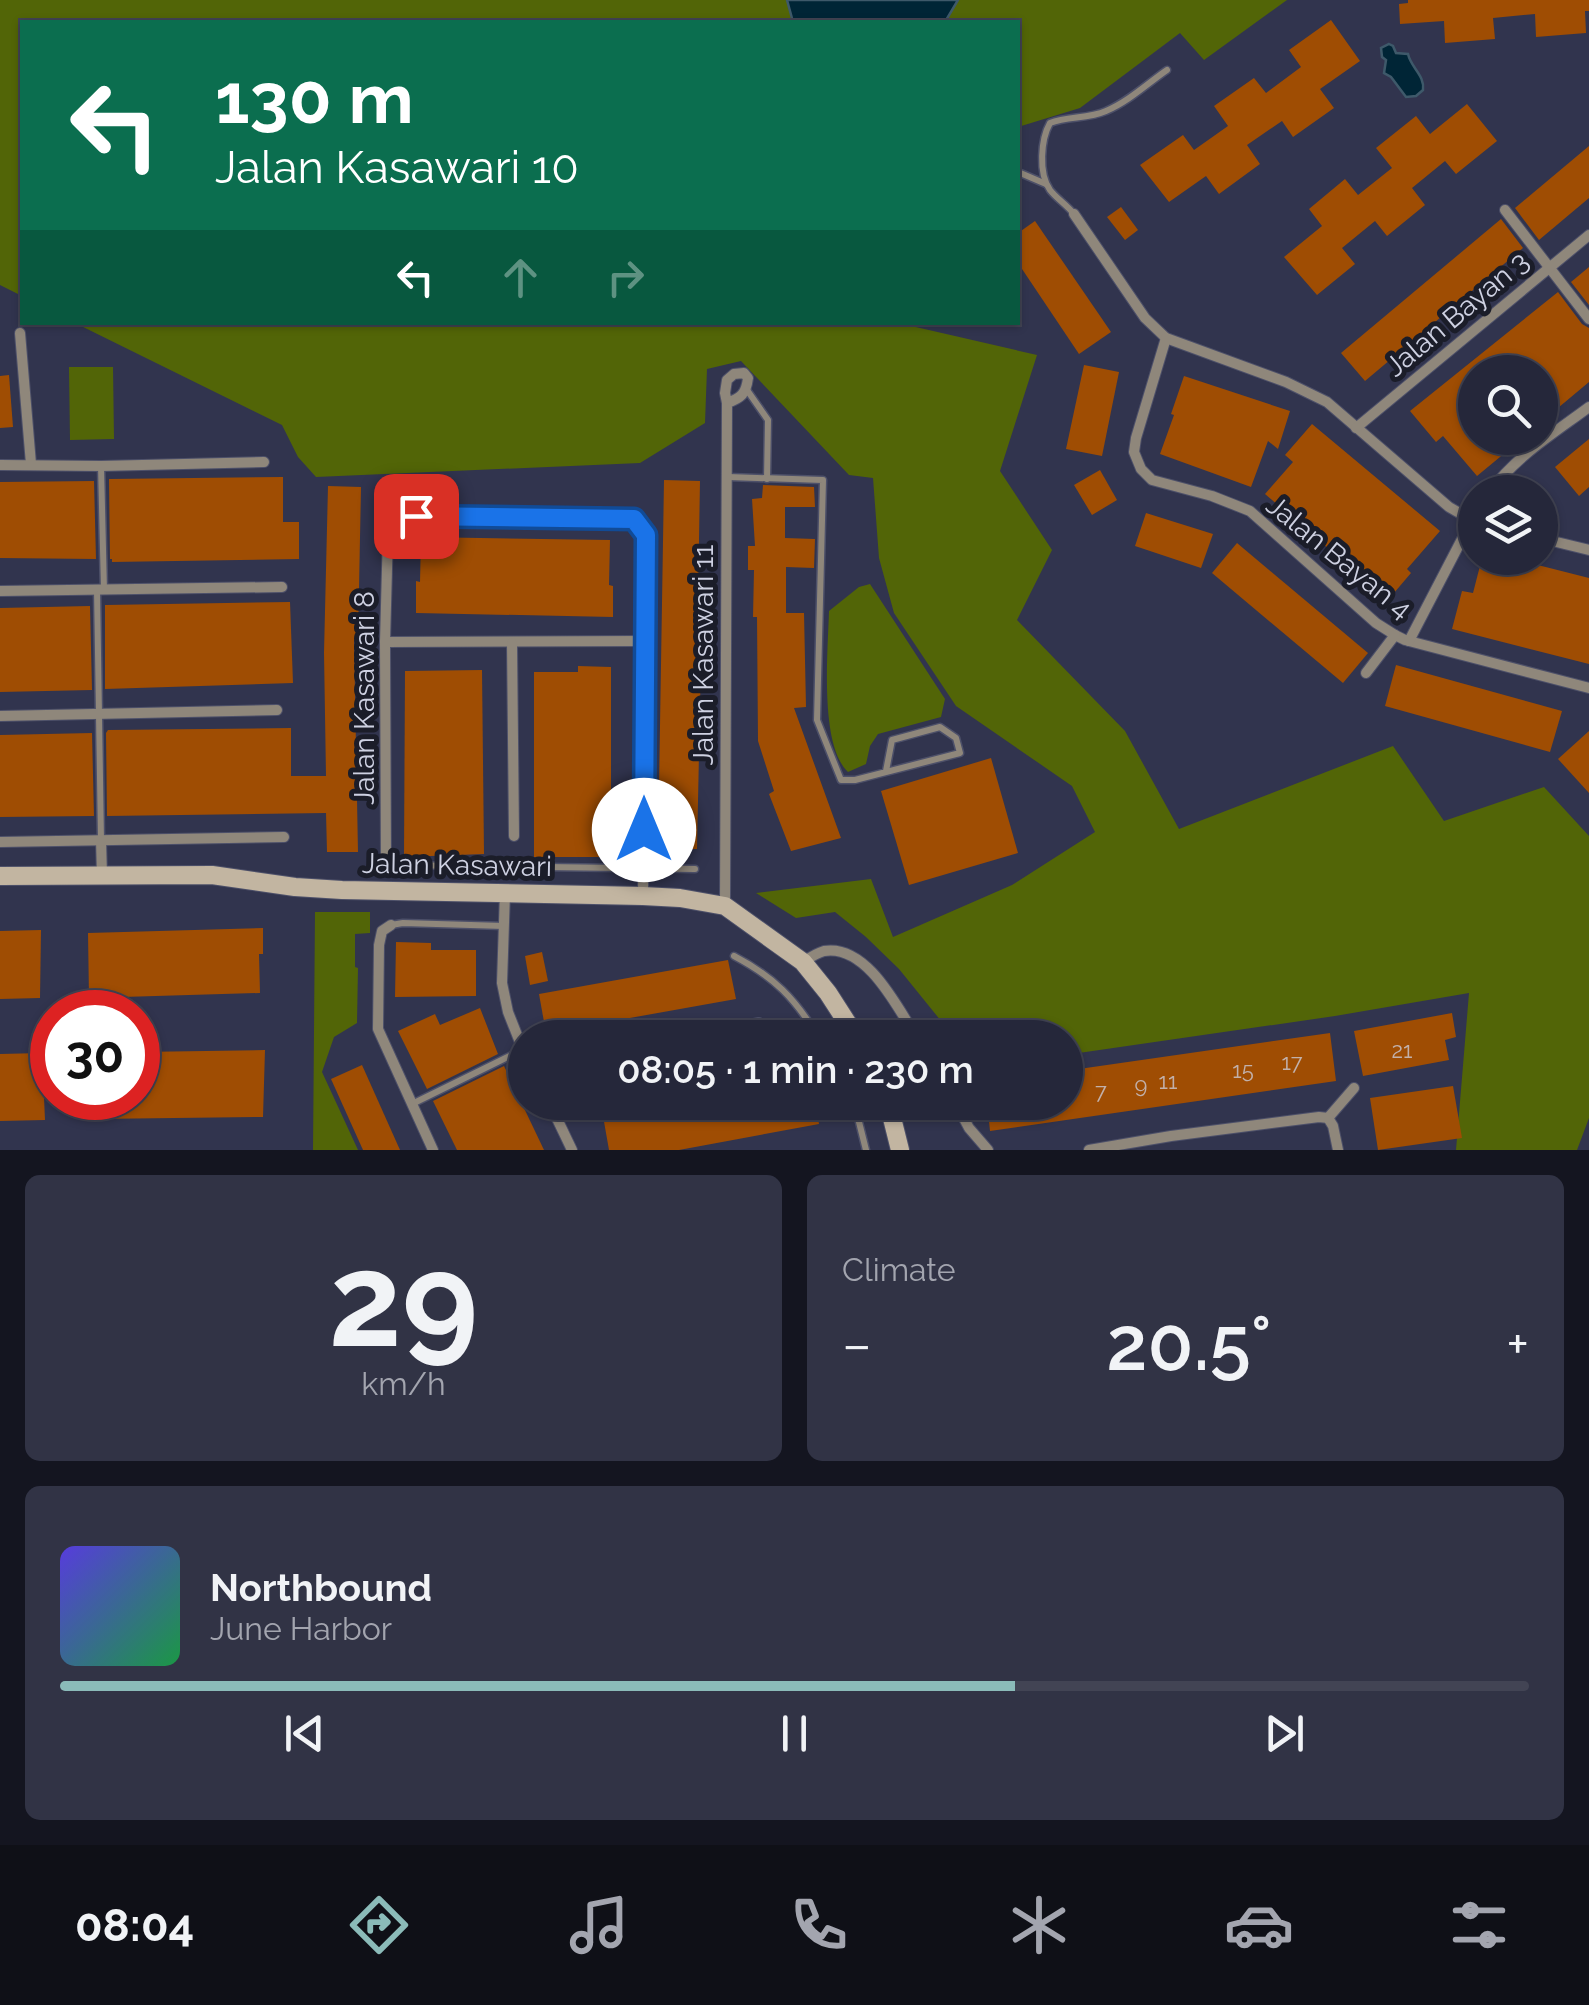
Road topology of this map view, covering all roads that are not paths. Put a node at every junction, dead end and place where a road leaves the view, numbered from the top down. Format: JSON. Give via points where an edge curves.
{"nodes":[{"id":1,"x":1167,"y":70,"type":"dead end"},
{"id":2,"x":1020,"y":173,"type":"edge"},
{"id":3,"x":1047,"y":184,"type":"junction"},
{"id":4,"x":1505,"y":210,"type":"dead end"},
{"id":5,"x":1074,"y":214,"type":"joint"},
{"id":6,"x":1589,"y":234,"type":"edge"},
{"id":7,"x":1547,"y":268,"type":"junction"},
{"id":8,"x":1589,"y":319,"type":"edge"},
{"id":9,"x":20,"y":333,"type":"dead end"},
{"id":10,"x":1166,"y":338,"type":"junction"},
{"id":11,"x":746,"y":390,"type":"junction"},
{"id":12,"x":726,"y":404,"type":"junction"},
{"id":13,"x":1589,"y":407,"type":"edge"},
{"id":14,"x":1356,"y":428,"type":"junction"},
{"id":15,"x":264,"y":462,"type":"dead end"},
{"id":16,"x":31,"y":464,"type":"junction"},
{"id":17,"x":0,"y":465,"type":"edge"},
{"id":18,"x":101,"y":466,"type":"junction"},
{"id":19,"x":1504,"y":475,"type":"edge"},
{"id":20,"x":726,"y":477,"type":"junction"},
{"id":21,"x":767,"y":479,"type":"junction"},
{"id":22,"x":1458,"y":512,"type":"edge"},
{"id":23,"x":1558,"y":542,"type":"edge"},
{"id":24,"x":1458,"y":549,"type":"edge"},
{"id":25,"x":1589,"y":550,"type":"edge"},
{"id":26,"x":282,"y":587,"type":"dead end"},
{"id":27,"x":100,"y":590,"type":"junction"},
{"id":28,"x":0,"y":591,"type":"edge"},
{"id":29,"x":1395,"y":635,"type":"junction"},
{"id":30,"x":645,"y":641,"type":"junction"},
{"id":31,"x":1410,"y":641,"type":"junction"},
{"id":32,"x":385,"y":642,"type":"junction"},
{"id":33,"x":512,"y":643,"type":"junction"},
{"id":34,"x":1366,"y":672,"type":"dead end"},
{"id":35,"x":1589,"y":688,"type":"edge"},
{"id":36,"x":278,"y":710,"type":"dead end"},
{"id":37,"x":99,"y":715,"type":"junction"},
{"id":38,"x":0,"y":716,"type":"edge"},
{"id":39,"x":886,"y":771,"type":"junction"},
{"id":40,"x":514,"y":836,"type":"dead end"},
{"id":41,"x":284,"y":837,"type":"dead end"},
{"id":42,"x":101,"y":840,"type":"junction"},
{"id":43,"x":0,"y":842,"type":"edge"},
{"id":44,"x":386,"y":865,"type":"joint"},
{"id":45,"x":643,"y":868,"type":"junction"},
{"id":46,"x":696,"y":869,"type":"dead end"},
{"id":47,"x":0,"y":876,"type":"edge"},
{"id":48,"x":102,"y":876,"type":"junction"},
{"id":49,"x":505,"y":892,"type":"junction"},
{"id":50,"x":643,"y":896,"type":"junction"},
{"id":51,"x":724,"y":906,"type":"junction"},
{"id":52,"x":391,"y":925,"type":"joint"},
{"id":53,"x":504,"y":926,"type":"junction"},
{"id":54,"x":734,"y":956,"type":"dead end"},
{"id":55,"x":803,"y":962,"type":"junction"},
{"id":56,"x":511,"y":1020,"type":"edge"},
{"id":57,"x":805,"y":1020,"type":"edge"},
{"id":58,"x":845,"y":1020,"type":"edge"},
{"id":59,"x":905,"y":1020,"type":"edge"},
{"id":60,"x":508,"y":1059,"type":"edge"},
{"id":61,"x":1354,"y":1088,"type":"dead end"},
{"id":62,"x":412,"y":1104,"type":"junction"},
{"id":63,"x":1328,"y":1118,"type":"junction"},
{"id":64,"x":557,"y":1120,"type":"edge"},
{"id":65,"x":858,"y":1120,"type":"edge"},
{"id":66,"x":892,"y":1120,"type":"edge"},
{"id":67,"x":965,"y":1120,"type":"edge"},
{"id":68,"x":1170,"y":1136,"type":"junction"},
{"id":69,"x":433,"y":1150,"type":"edge"},
{"id":70,"x":572,"y":1150,"type":"edge"},
{"id":71,"x":866,"y":1150,"type":"edge"},
{"id":72,"x":900,"y":1150,"type":"edge"},
{"id":73,"x":988,"y":1150,"type":"edge"},
{"id":74,"x":1089,"y":1150,"type":"edge"},
{"id":75,"x":1170,"y":1150,"type":"edge"},
{"id":76,"x":1338,"y":1150,"type":"edge"}],
"edges":[{"from":1,"to":3,"type":"lane","via":[[1105,112],[1050,123],[1044,135]]},
{"from":2,"to":3,"type":"lane"},
{"from":3,"to":5,"type":"lane"},
{"from":4,"to":7,"type":"street"},
{"from":5,"to":10,"type":"street","via":[[1144,318]]},
{"from":6,"to":7,"type":"street","name":"Jalan Bayan 3"},
{"from":7,"to":8,"type":"street"},
{"from":7,"to":14,"type":"street","name":"Jalan Bayan 3"},
{"from":9,"to":16,"type":"street"},
{"from":10,"to":14,"type":"street","via":[[1308,392]]},
{"from":10,"to":29,"type":"street","name":"Jalan Bayan 4","via":[[1136,438],[1141,469],[1152,480],[1250,512]]},
{"from":11,"to":12,"type":"street"},
{"from":11,"to":12,"type":"street","via":[[748,378],[734,374],[727,380]]},
{"from":11,"to":21,"type":"lane","via":[[768,420]]},
{"from":12,"to":20,"type":"street","name":"Jalan Kasawari 11"},
{"from":13,"to":19,"type":"street"},
{"from":14,"to":22,"type":"street"},
{"from":15,"to":18,"type":"street"},
{"from":16,"to":17,"type":"street"},
{"from":16,"to":18,"type":"street"},
{"from":18,"to":27,"type":"lane"},
{"from":20,"to":21,"type":"lane"},
{"from":20,"to":51,"type":"street","name":"Jalan Kasawari 11"},
{"from":21,"to":39,"type":"lane","via":[[823,480],[817,720],[841,780]]},
{"from":23,"to":25,"type":"street"},
{"from":24,"to":31,"type":"street"},
{"from":26,"to":27,"type":"street"},
{"from":27,"to":28,"type":"street"},
{"from":27,"to":37,"type":"lane"},
{"from":29,"to":31,"type":"street","name":"Jalan Bayan 4"},
{"from":29,"to":34,"type":"street"},
{"from":30,"to":32,"type":"street","name":"Jalan Kasawari 8","via":[[646,535],[634,519],[416,516],[388,532]]},
{"from":30,"to":33,"type":"street"},
{"from":30,"to":45,"type":"street"},
{"from":31,"to":35,"type":"street","name":"Jalan Bayan 4"},
{"from":32,"to":33,"type":"street"},
{"from":32,"to":44,"type":"street","name":"Jalan Kasawari 8"},
{"from":33,"to":40,"type":"street"},
{"from":36,"to":37,"type":"street"},
{"from":37,"to":38,"type":"street"},
{"from":37,"to":42,"type":"lane"},
{"from":39,"to":39,"type":"lane","via":[[892,740],[940,727],[956,738],[960,752]]},
{"from":41,"to":42,"type":"street"},
{"from":42,"to":43,"type":"street"},
{"from":42,"to":48,"type":"street"},
{"from":44,"to":45,"type":"lane"},
{"from":45,"to":46,"type":"lane"},
{"from":45,"to":50,"type":"street"},
{"from":47,"to":48,"type":"street","name":"Jalan Kasawari"},
{"from":48,"to":49,"type":"street","name":"Jalan Kasawari","via":[[212,875],[342,890]]},
{"from":49,"to":50,"type":"street","name":"Jalan Kasawari"},
{"from":49,"to":53,"type":"street"},
{"from":50,"to":51,"type":"street","name":"Jalan Kasawari"},
{"from":51,"to":55,"type":"street","name":"Jalan Kasawari"},
{"from":52,"to":53,"type":"lane"},
{"from":52,"to":62,"type":"street","via":[[379,945],[378,1028]]},
{"from":53,"to":56,"type":"street","via":[[502,983]]},
{"from":54,"to":57,"type":"lane","via":[[763,971]]},
{"from":55,"to":58,"type":"street","name":"Jalan Kasawari"},
{"from":55,"to":59,"type":"street","via":[[822,952],[856,957]]},
{"from":60,"to":62,"type":"lane"},
{"from":61,"to":63,"type":"street"},
{"from":62,"to":69,"type":"street"},
{"from":63,"to":68,"type":"street"},
{"from":63,"to":76,"type":"street"},
{"from":64,"to":70,"type":"street"},
{"from":65,"to":71,"type":"lane"},
{"from":66,"to":72,"type":"street"},
{"from":67,"to":73,"type":"street"},
{"from":68,"to":74,"type":"street"},
{"from":68,"to":75,"type":"street"}]}
